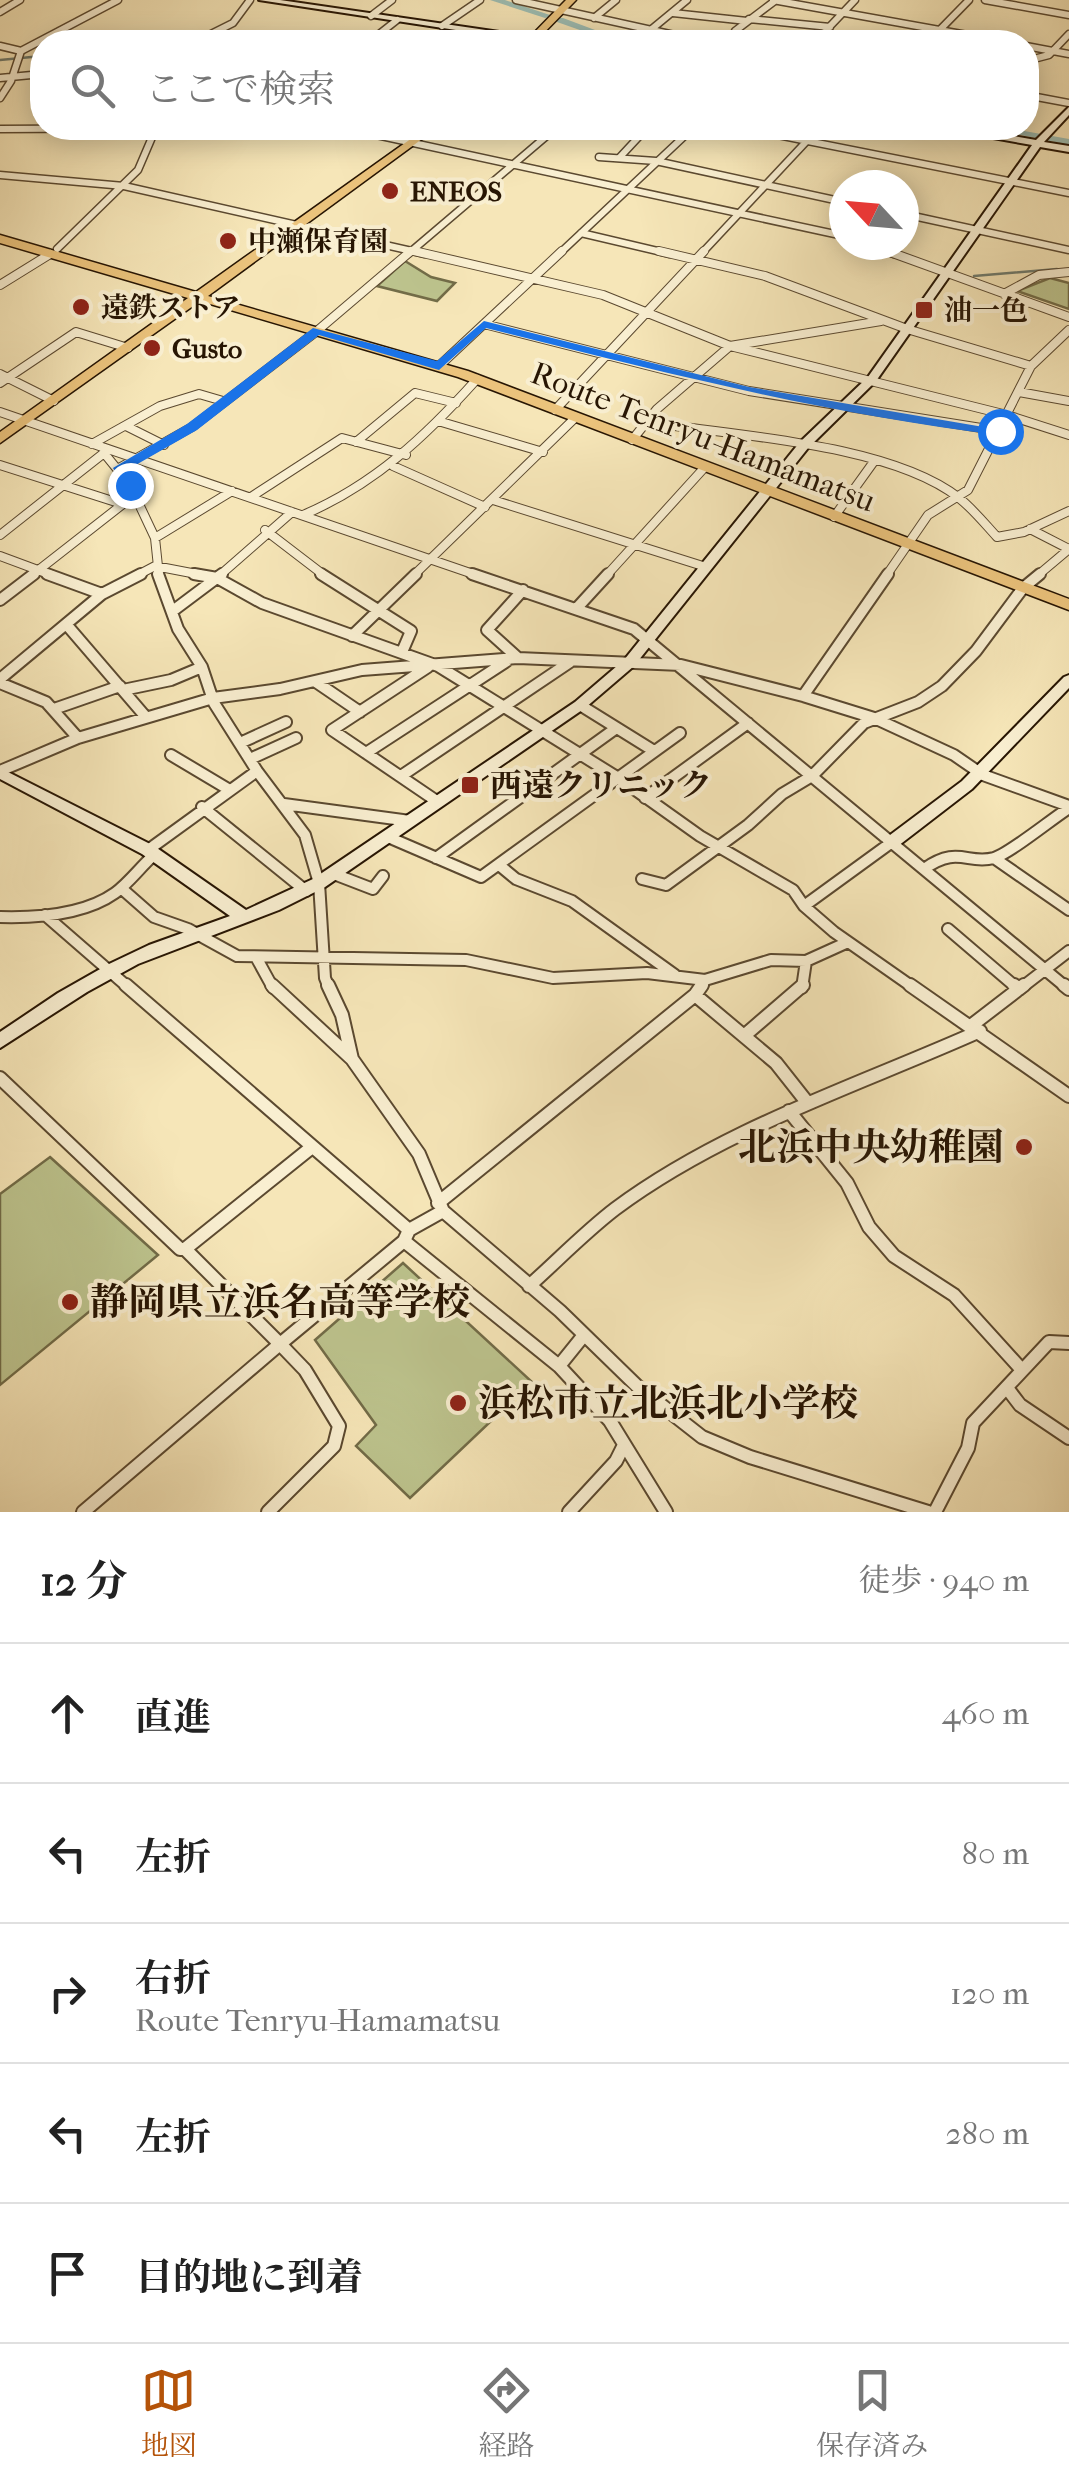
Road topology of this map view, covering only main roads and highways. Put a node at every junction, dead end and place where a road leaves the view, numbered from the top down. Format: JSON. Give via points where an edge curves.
{"nodes":[{"id":1,"x":571,"y":0,"type":"edge"},
{"id":2,"x":542,"y":30,"type":"edge"},
{"id":3,"x":414,"y":140,"type":"edge"},
{"id":4,"x":0,"y":236,"type":"edge"},
{"id":5,"x":199,"y":296,"type":"junction"},
{"id":6,"x":0,"y":439,"type":"edge"},
{"id":7,"x":1069,"y":605,"type":"edge"}],
"edges":[{"from":1,"to":2,"type":"main road"},
{"from":3,"to":5,"type":"main road"},
{"from":4,"to":5,"type":"main road","name":"Route Tenryu-Hamamatsu"},
{"from":5,"to":6,"type":"main road"},
{"from":5,"to":7,"type":"main road","name":"Route Tenryu-Hamamatsu","via":[[477,379]]}]}
